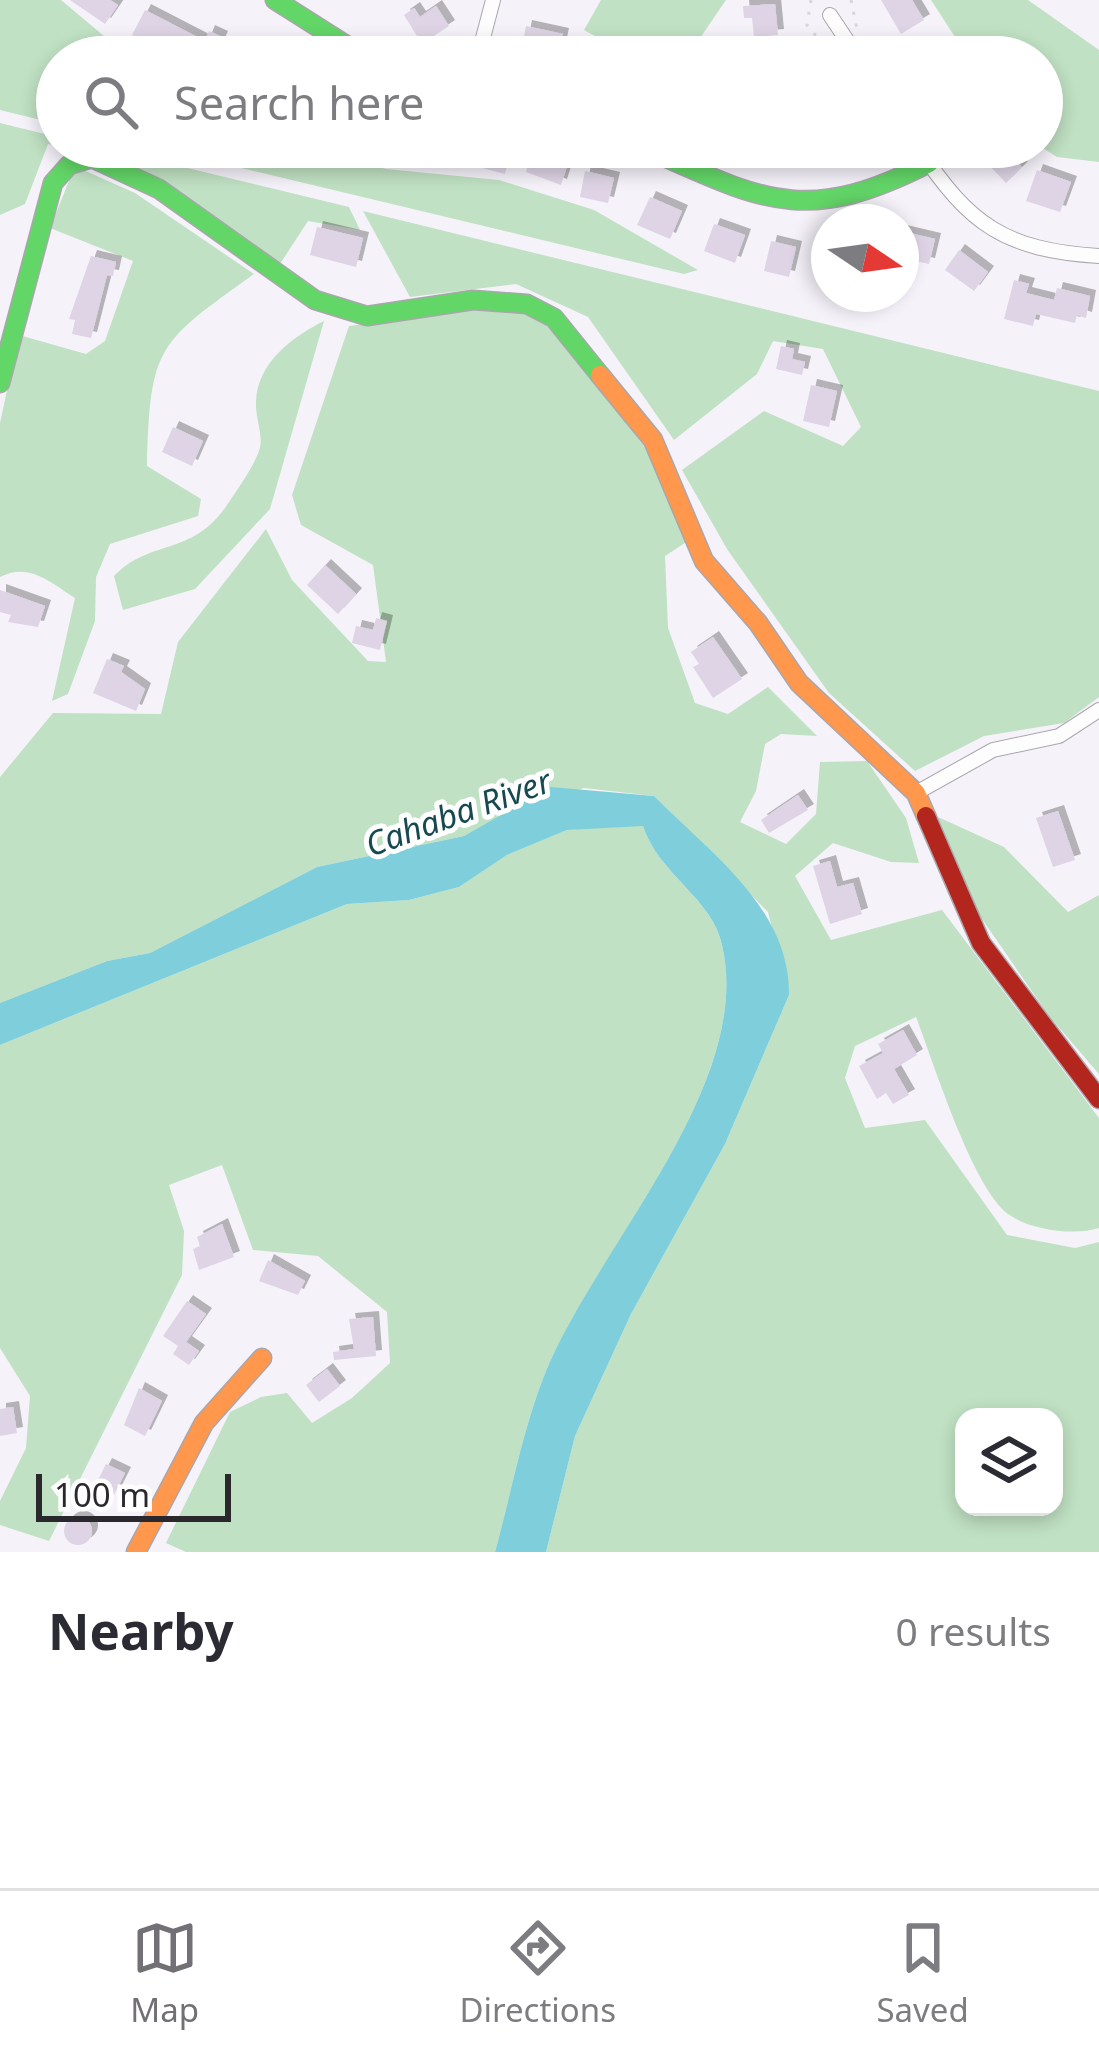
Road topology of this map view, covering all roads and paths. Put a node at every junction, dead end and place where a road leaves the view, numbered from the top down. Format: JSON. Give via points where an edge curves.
{"nodes":[{"id":1,"x":275,"y":0,"type":"edge"},
{"id":2,"x":493,"y":0,"type":"edge"},
{"id":3,"x":811,"y":0,"type":"edge"},
{"id":4,"x":851,"y":0,"type":"edge"},
{"id":5,"x":830,"y":15,"type":"dead end"},
{"id":6,"x":332,"y":36,"type":"edge"},
{"id":7,"x":484,"y":36,"type":"edge"},
{"id":8,"x":819,"y":36,"type":"edge"},
{"id":9,"x":844,"y":36,"type":"edge"},
{"id":10,"x":859,"y":36,"type":"edge"},
{"id":11,"x":64,"y":168,"type":"edge"},
{"id":12,"x":113,"y":168,"type":"edge"},
{"id":13,"x":691,"y":168,"type":"edge"},
{"id":14,"x":904,"y":168,"type":"edge"},
{"id":15,"x":933,"y":168,"type":"edge"},
{"id":16,"x":1099,"y":256,"type":"edge"},
{"id":17,"x":0,"y":383,"type":"edge"},
{"id":18,"x":1099,"y":710,"type":"edge"},
{"id":19,"x":916,"y":793,"type":"junction"},
{"id":20,"x":1099,"y":1099,"type":"edge"},
{"id":21,"x":262,"y":1358,"type":"dead end"},
{"id":22,"x":136,"y":1552,"type":"edge"}],
"edges":[{"from":1,"to":6,"type":"street"},
{"from":2,"to":7,"type":"street"},
{"from":3,"to":8,"type":"path","via":[[806,15]]},
{"from":4,"to":10,"type":"path"},
{"from":5,"to":9,"type":"street"},
{"from":11,"to":17,"type":"street","via":[[52,183]]},
{"from":12,"to":19,"type":"street","via":[[160,190],[316,302],[347,314],[504,297],[554,318],[653,440],[704,561],[799,683]]},
{"from":13,"to":14,"type":"street","via":[[795,205],[862,197]]},
{"from":15,"to":16,"type":"street","via":[[994,232],[1038,250]]},
{"from":18,"to":19,"type":"street","via":[[1059,736],[992,750]]},
{"from":19,"to":20,"type":"street","via":[[989,956]]},
{"from":21,"to":22,"type":"street","via":[[204,1423]]}]}
